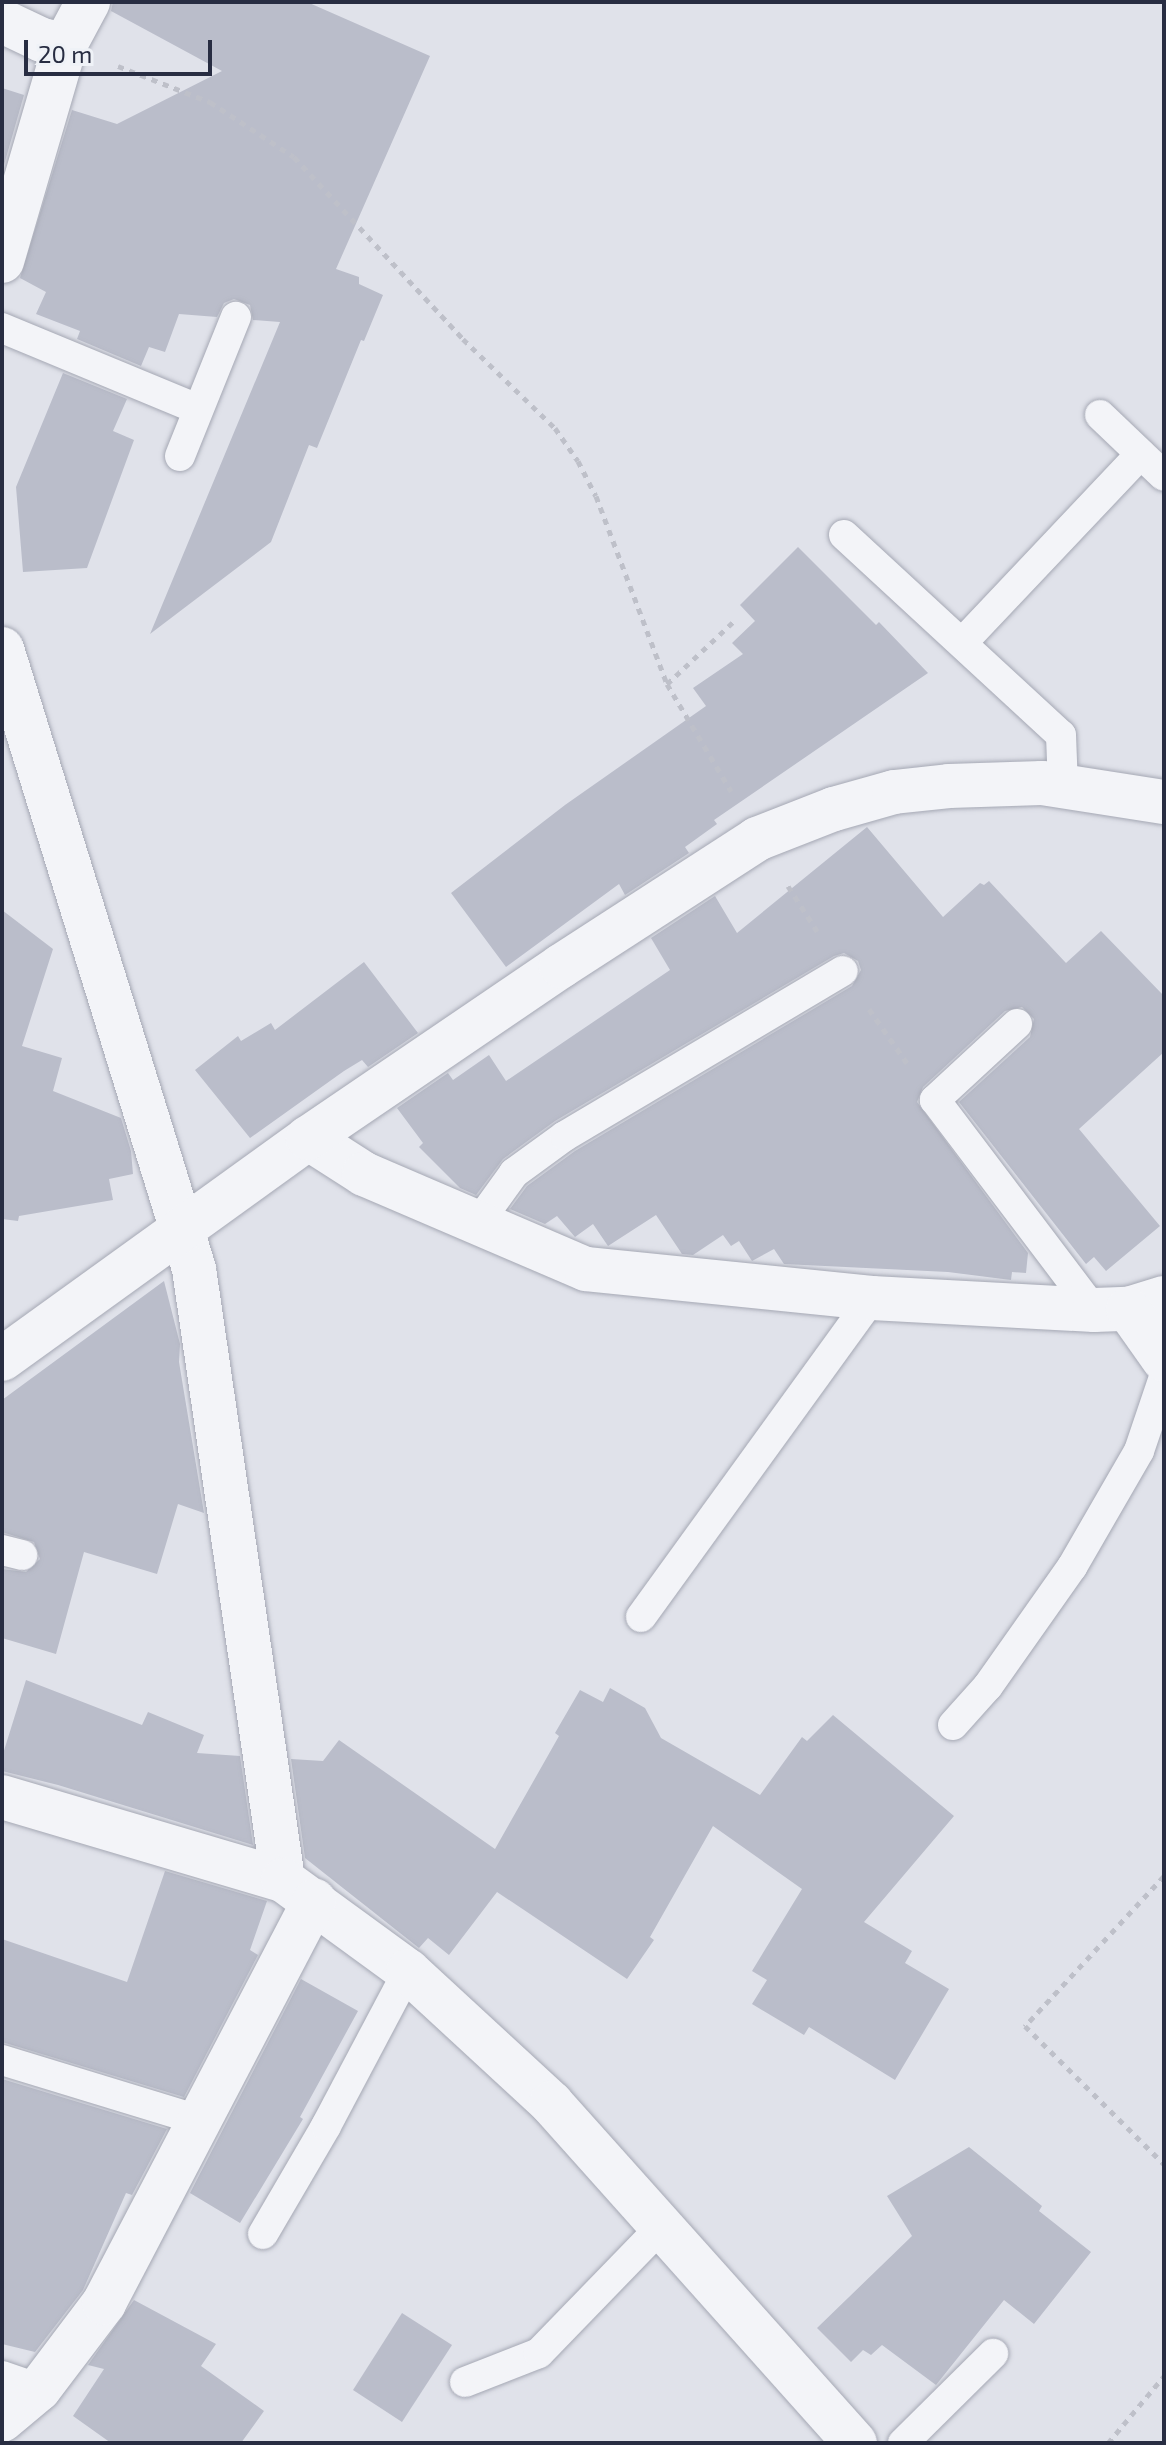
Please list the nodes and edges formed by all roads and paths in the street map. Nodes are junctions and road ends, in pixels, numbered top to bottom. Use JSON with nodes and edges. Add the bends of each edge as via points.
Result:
{"nodes":[{"id":1,"x":88,"y":2,"type":"edge"},
{"id":2,"x":2,"y":21,"type":"edge"},
{"id":3,"x":65,"y":45,"type":"junction"},
{"id":4,"x":2,"y":261,"type":"edge"},
{"id":5,"x":236,"y":317,"type":"dead end"},
{"id":6,"x":2,"y":328,"type":"edge"},
{"id":7,"x":198,"y":409,"type":"junction"},
{"id":8,"x":1100,"y":415,"type":"dead end"},
{"id":9,"x":1141,"y":454,"type":"junction"},
{"id":10,"x":180,"y":456,"type":"dead end"},
{"id":11,"x":1164,"y":476,"type":"edge"},
{"id":12,"x":844,"y":535,"type":"dead end"},
{"id":13,"x":734,"y":621,"type":"dead end"},
{"id":14,"x":962,"y":643,"type":"junction"},
{"id":15,"x":2,"y":649,"type":"edge"},
{"id":16,"x":667,"y":684,"type":"junction"},
{"id":17,"x":1063,"y":787,"type":"junction"},
{"id":18,"x":1164,"y":802,"type":"edge"},
{"id":19,"x":757,"y":839,"type":"junction"},
{"id":20,"x":843,"y":971,"type":"dead end"},
{"id":21,"x":1017,"y":1024,"type":"dead end"},
{"id":22,"x":308,"y":1138,"type":"junction"},
{"id":23,"x":478,"y":1223,"type":"junction"},
{"id":24,"x":182,"y":1226,"type":"junction"},
{"id":25,"x":872,"y":1298,"type":"junction"},
{"id":26,"x":1129,"y":1305,"type":"edge"},
{"id":27,"x":2,"y":1359,"type":"edge"},
{"id":28,"x":1164,"y":1360,"type":"edge"},
{"id":29,"x":1164,"y":1377,"type":"edge"},
{"id":30,"x":641,"y":1617,"type":"dead end"},
{"id":31,"x":953,"y":1725,"type":"dead end"},
{"id":32,"x":2,"y":1797,"type":"edge"},
{"id":33,"x":1164,"y":1876,"type":"edge"},
{"id":34,"x":299,"y":1890,"type":"junction"},
{"id":35,"x":408,"y":1971,"type":"junction"},
{"id":36,"x":2,"y":2060,"type":"edge"},
{"id":37,"x":201,"y":2121,"type":"junction"},
{"id":38,"x":1164,"y":2164,"type":"edge"},
{"id":39,"x":662,"y":2226,"type":"junction"},
{"id":40,"x":263,"y":2234,"type":"dead end"},
{"id":41,"x":993,"y":2354,"type":"dead end"},
{"id":42,"x":1164,"y":2376,"type":"edge"},
{"id":43,"x":21,"y":2382,"type":"edge"},
{"id":44,"x":465,"y":2382,"type":"dead end"},
{"id":45,"x":2,"y":2420,"type":"edge"},
{"id":46,"x":855,"y":2443,"type":"edge"},
{"id":47,"x":903,"y":2443,"type":"edge"},
{"id":48,"x":1108,"y":2443,"type":"edge"}],
"edges":[{"from":1,"to":3,"type":"street"},
{"from":2,"to":3,"type":"street"},
{"from":3,"to":4,"type":"street"},
{"from":3,"to":16,"type":"path","via":[[210,102],[294,157],[463,339],[555,428],[596,496]]},
{"from":5,"to":7,"type":"lane"},
{"from":6,"to":7,"type":"lane"},
{"from":7,"to":10,"type":"lane"},
{"from":8,"to":9,"type":"lane"},
{"from":9,"to":11,"type":"lane"},
{"from":9,"to":14,"type":"lane"},
{"from":12,"to":14,"type":"lane"},
{"from":13,"to":16,"type":"path"},
{"from":14,"to":17,"type":"lane","via":[[1061,735]]},
{"from":15,"to":24,"type":"street"},
{"from":16,"to":19,"type":"path"},
{"from":17,"to":18,"type":"street"},
{"from":17,"to":19,"type":"street","via":[[1042,783],[894,792]]},
{"from":19,"to":22,"type":"street"},
{"from":20,"to":23,"type":"lane","via":[[565,1136],[514,1173]]},
{"from":21,"to":26,"type":"lane","via":[[935,1100]]},
{"from":22,"to":23,"type":"street","via":[[364,1174]]},
{"from":22,"to":24,"type":"street"},
{"from":23,"to":25,"type":"street","via":[[586,1269]]},
{"from":24,"to":27,"type":"street","via":[[147,1257]]},
{"from":24,"to":34,"type":"street"},
{"from":25,"to":26,"type":"street"},
{"from":25,"to":30,"type":"lane"},
{"from":26,"to":28,"type":"street"},
{"from":29,"to":31,"type":"lane","via":[[1139,1451],[1072,1567],[988,1686]]},
{"from":32,"to":34,"type":"street"},
{"from":33,"to":38,"type":"path","via":[[1025,2026]]},
{"from":34,"to":35,"type":"street"},
{"from":34,"to":37,"type":"street"},
{"from":35,"to":39,"type":"street","via":[[551,2103]]},
{"from":35,"to":40,"type":"lane"},
{"from":36,"to":37,"type":"lane"},
{"from":37,"to":43,"type":"street","via":[[104,2303]]},
{"from":39,"to":44,"type":"lane","via":[[539,2353]]},
{"from":39,"to":46,"type":"street"},
{"from":41,"to":47,"type":"lane"},
{"from":42,"to":48,"type":"path"},
{"from":43,"to":45,"type":"street"}]}
